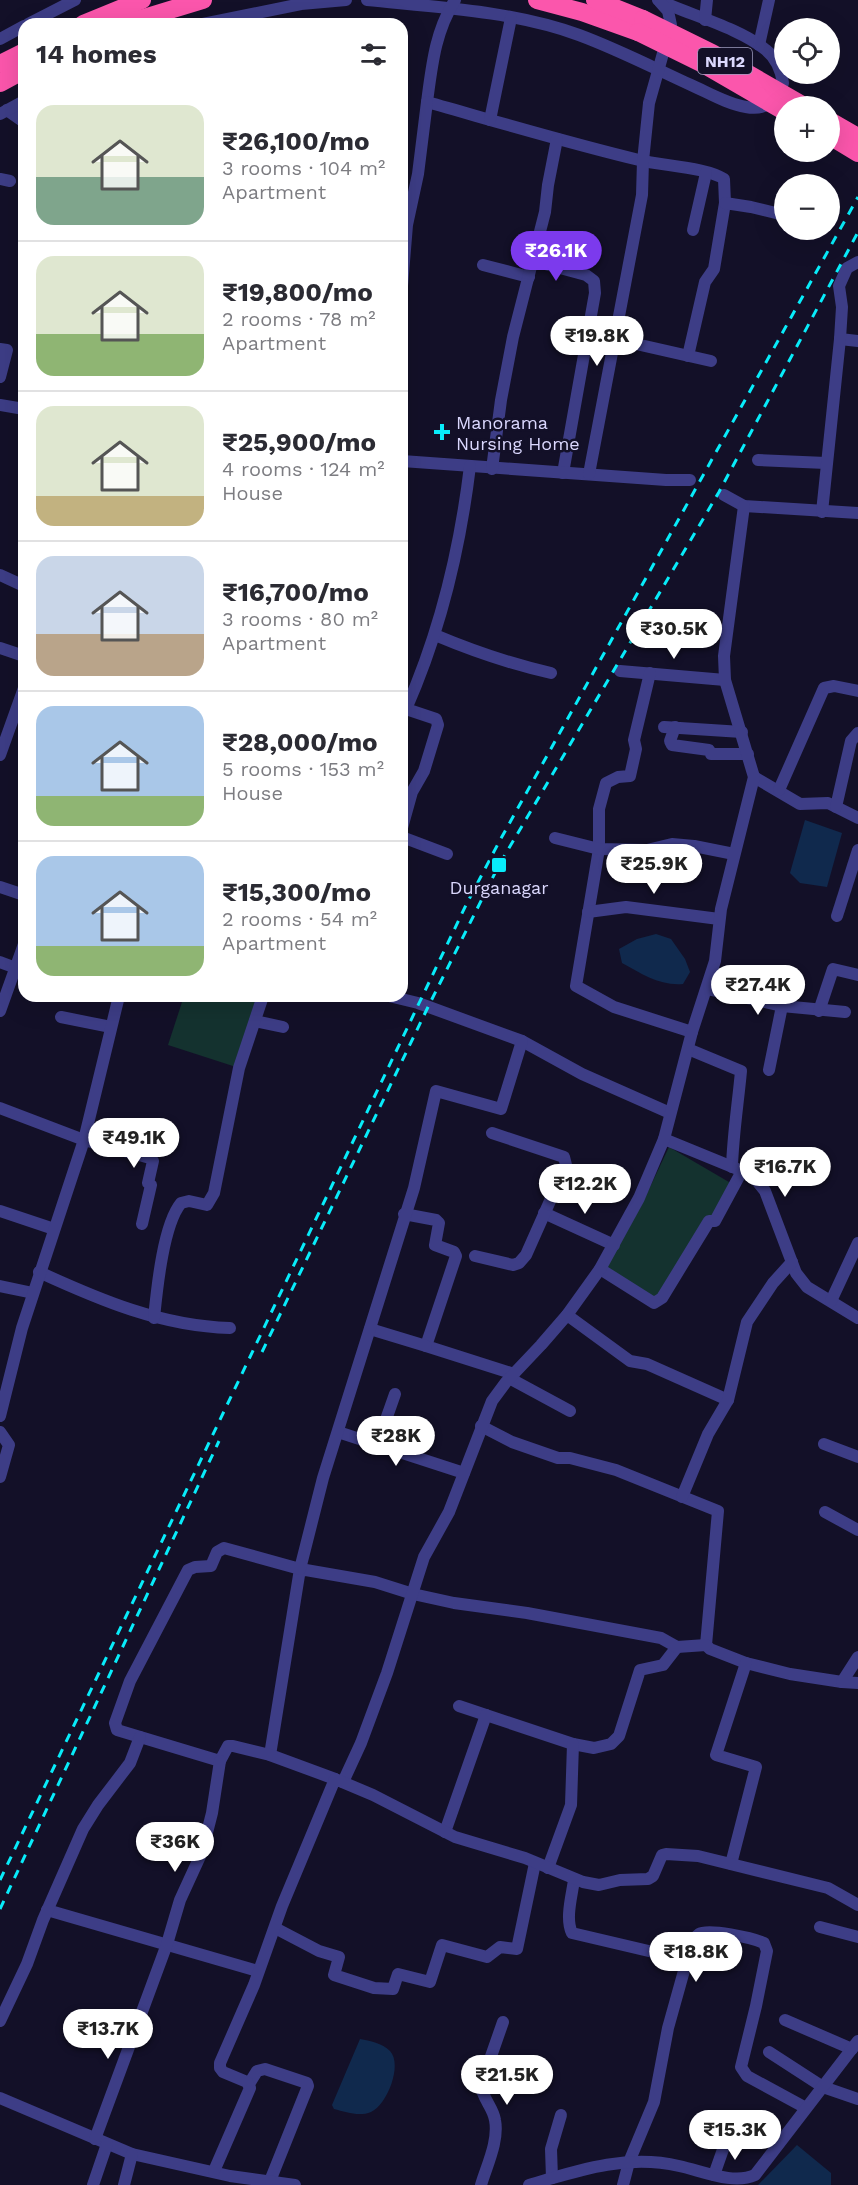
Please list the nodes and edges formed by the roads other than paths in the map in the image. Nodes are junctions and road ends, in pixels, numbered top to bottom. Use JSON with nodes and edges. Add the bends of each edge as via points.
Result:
{"nodes":[{"id":1,"x":75,"y":0,"type":"edge"},
{"id":2,"x":141,"y":0,"type":"edge"},
{"id":3,"x":203,"y":0,"type":"edge"},
{"id":4,"x":346,"y":0,"type":"edge"},
{"id":5,"x":367,"y":0,"type":"edge"},
{"id":6,"x":537,"y":0,"type":"edge"},
{"id":7,"x":595,"y":0,"type":"edge"},
{"id":8,"x":659,"y":0,"type":"edge"},
{"id":9,"x":707,"y":0,"type":"edge"},
{"id":10,"x":769,"y":0,"type":"edge"},
{"id":11,"x":453,"y":4,"type":"edge"},
{"id":12,"x":40,"y":18,"type":"edge"},
{"id":13,"x":98,"y":18,"type":"edge"},
{"id":14,"x":144,"y":18,"type":"edge"},
{"id":15,"x":232,"y":18,"type":"edge"},
{"id":16,"x":512,"y":18,"type":"junction"},
{"id":17,"x":705,"y":20,"type":"junction"},
{"id":18,"x":641,"y":25,"type":"junction"},
{"id":19,"x":18,"y":29,"type":"edge"},
{"id":20,"x":0,"y":39,"type":"edge"},
{"id":21,"x":759,"y":45,"type":"junction"},
{"id":22,"x":18,"y":55,"type":"edge"},
{"id":23,"x":0,"y":64,"type":"edge"},
{"id":24,"x":659,"y":71,"type":"junction"},
{"id":25,"x":18,"y":73,"type":"edge"},
{"id":26,"x":0,"y":83,"type":"edge"},
{"id":27,"x":787,"y":96,"type":"edge"},
{"id":28,"x":427,"y":102,"type":"junction"},
{"id":29,"x":18,"y":104,"type":"edge"},
{"id":30,"x":774,"y":105,"type":"edge"},
{"id":31,"x":4,"y":112,"type":"edge"},
{"id":32,"x":18,"y":119,"type":"edge"},
{"id":33,"x":490,"y":120,"type":"junction"},
{"id":34,"x":840,"y":127,"type":"edge"},
{"id":35,"x":858,"y":137,"type":"edge"},
{"id":36,"x":557,"y":139,"type":"junction"},
{"id":37,"x":840,"y":142,"type":"edge"},
{"id":38,"x":858,"y":153,"type":"edge"},
{"id":39,"x":643,"y":161,"type":"junction"},
{"id":40,"x":706,"y":173,"type":"junction"},
{"id":41,"x":725,"y":203,"type":"junction"},
{"id":42,"x":774,"y":213,"type":"edge"},
{"id":43,"x":408,"y":220,"type":"edge"},
{"id":44,"x":693,"y":230,"type":"dead end"},
{"id":45,"x":534,"y":261,"type":"junction"},
{"id":46,"x":858,"y":262,"type":"edge"},
{"id":47,"x":483,"y":265,"type":"dead end"},
{"id":48,"x":529,"y":278,"type":"junction"},
{"id":49,"x":614,"y":339,"type":"junction"},
{"id":50,"x":840,"y":339,"type":"junction"},
{"id":51,"x":858,"y":341,"type":"edge"},
{"id":52,"x":0,"y":349,"type":"edge"},
{"id":53,"x":688,"y":356,"type":"junction"},
{"id":54,"x":711,"y":361,"type":"dead end"},
{"id":55,"x":0,"y":377,"type":"edge"},
{"id":56,"x":0,"y":405,"type":"edge"},
{"id":57,"x":18,"y":408,"type":"edge"},
{"id":58,"x":758,"y":460,"type":"dead end"},
{"id":59,"x":408,"y":461,"type":"edge"},
{"id":60,"x":826,"y":463,"type":"junction"},
{"id":61,"x":470,"y":466,"type":"junction"},
{"id":62,"x":492,"y":469,"type":"junction"},
{"id":63,"x":562,"y":473,"type":"junction"},
{"id":64,"x":589,"y":474,"type":"junction"},
{"id":65,"x":690,"y":480,"type":"dead end"},
{"id":66,"x":724,"y":495,"type":"dead end"},
{"id":67,"x":744,"y":506,"type":"junction"},
{"id":68,"x":822,"y":512,"type":"junction"},
{"id":69,"x":858,"y":513,"type":"edge"},
{"id":70,"x":0,"y":575,"type":"edge"},
{"id":71,"x":18,"y":583,"type":"edge"},
{"id":72,"x":435,"y":635,"type":"junction"},
{"id":73,"x":0,"y":648,"type":"edge"},
{"id":74,"x":18,"y":654,"type":"edge"},
{"id":75,"x":620,"y":671,"type":"dead end"},
{"id":76,"x":551,"y":673,"type":"dead end"},
{"id":77,"x":650,"y":673,"type":"junction"},
{"id":78,"x":725,"y":680,"type":"junction"},
{"id":79,"x":858,"y":691,"type":"edge"},
{"id":80,"x":408,"y":701,"type":"edge"},
{"id":81,"x":18,"y":705,"type":"edge"},
{"id":82,"x":408,"y":710,"type":"edge"},
{"id":83,"x":742,"y":732,"type":"junction"},
{"id":84,"x":858,"y":733,"type":"edge"},
{"id":85,"x":748,"y":754,"type":"junction"},
{"id":86,"x":0,"y":755,"type":"edge"},
{"id":87,"x":754,"y":777,"type":"junction"},
{"id":88,"x":779,"y":790,"type":"junction"},
{"id":89,"x":408,"y":806,"type":"edge"},
{"id":90,"x":836,"y":807,"type":"junction"},
{"id":91,"x":858,"y":818,"type":"edge"},
{"id":92,"x":555,"y":838,"type":"dead end"},
{"id":93,"x":408,"y":839,"type":"edge"},
{"id":94,"x":599,"y":849,"type":"junction"},
{"id":95,"x":858,"y":850,"type":"edge"},
{"id":96,"x":447,"y":854,"type":"dead end"},
{"id":97,"x":734,"y":854,"type":"junction"},
{"id":98,"x":0,"y":887,"type":"edge"},
{"id":99,"x":18,"y":893,"type":"edge"},
{"id":100,"x":588,"y":912,"type":"junction"},
{"id":101,"x":837,"y":916,"type":"dead end"},
{"id":102,"x":719,"y":919,"type":"junction"},
{"id":103,"x":0,"y":962,"type":"edge"},
{"id":104,"x":18,"y":962,"type":"edge"},
{"id":105,"x":16,"y":968,"type":"junction"},
{"id":106,"x":858,"y":975,"type":"edge"},
{"id":107,"x":707,"y":989,"type":"junction"},
{"id":108,"x":408,"y":1001,"type":"edge"},
{"id":109,"x":117,"y":1002,"type":"edge"},
{"id":110,"x":261,"y":1002,"type":"edge"},
{"id":111,"x":782,"y":1006,"type":"junction"},
{"id":112,"x":0,"y":1011,"type":"edge"},
{"id":113,"x":819,"y":1011,"type":"junction"},
{"id":114,"x":845,"y":1012,"type":"dead end"},
{"id":115,"x":61,"y":1017,"type":"dead end"},
{"id":116,"x":255,"y":1020,"type":"junction"},
{"id":117,"x":111,"y":1027,"type":"junction"},
{"id":118,"x":283,"y":1028,"type":"dead end"},
{"id":119,"x":692,"y":1032,"type":"junction"},
{"id":120,"x":522,"y":1041,"type":"junction"},
{"id":121,"x":688,"y":1049,"type":"junction"},
{"id":122,"x":769,"y":1070,"type":"dead end"},
{"id":123,"x":0,"y":1108,"type":"edge"},
{"id":124,"x":670,"y":1113,"type":"junction"},
{"id":125,"x":492,"y":1133,"type":"dead end"},
{"id":126,"x":664,"y":1139,"type":"junction"},
{"id":127,"x":84,"y":1140,"type":"junction"},
{"id":128,"x":737,"y":1169,"type":"junction"},
{"id":129,"x":0,"y":1211,"type":"edge"},
{"id":130,"x":544,"y":1213,"type":"junction"},
{"id":131,"x":404,"y":1214,"type":"junction"},
{"id":132,"x":141,"y":1224,"type":"dead end"},
{"id":133,"x":54,"y":1229,"type":"junction"},
{"id":134,"x":858,"y":1243,"type":"edge"},
{"id":135,"x":614,"y":1245,"type":"junction"},
{"id":136,"x":474,"y":1256,"type":"dead end"},
{"id":137,"x":792,"y":1262,"type":"junction"},
{"id":138,"x":600,"y":1269,"type":"junction"},
{"id":139,"x":39,"y":1272,"type":"junction"},
{"id":140,"x":0,"y":1286,"type":"edge"},
{"id":141,"x":33,"y":1293,"type":"junction"},
{"id":142,"x":831,"y":1301,"type":"junction"},
{"id":143,"x":567,"y":1315,"type":"junction"},
{"id":144,"x":154,"y":1318,"type":"junction"},
{"id":145,"x":858,"y":1318,"type":"edge"},
{"id":146,"x":230,"y":1328,"type":"dead end"},
{"id":147,"x":370,"y":1329,"type":"junction"},
{"id":148,"x":426,"y":1346,"type":"junction"},
{"id":149,"x":512,"y":1376,"type":"junction"},
{"id":150,"x":395,"y":1394,"type":"dead end"},
{"id":151,"x":728,"y":1400,"type":"junction"},
{"id":152,"x":570,"y":1411,"type":"dead end"},
{"id":153,"x":0,"y":1416,"type":"edge"},
{"id":154,"x":481,"y":1426,"type":"junction"},
{"id":155,"x":0,"y":1432,"type":"edge"},
{"id":156,"x":338,"y":1432,"type":"junction"},
{"id":157,"x":824,"y":1443,"type":"dead end"},
{"id":158,"x":377,"y":1445,"type":"junction"},
{"id":159,"x":858,"y":1457,"type":"edge"},
{"id":160,"x":464,"y":1473,"type":"junction"},
{"id":161,"x":0,"y":1477,"type":"edge"},
{"id":162,"x":682,"y":1497,"type":"junction"},
{"id":163,"x":825,"y":1512,"type":"dead end"},
{"id":164,"x":858,"y":1530,"type":"edge"},
{"id":165,"x":300,"y":1569,"type":"junction"},
{"id":166,"x":413,"y":1594,"type":"junction"},
{"id":167,"x":706,"y":1645,"type":"junction"},
{"id":168,"x":677,"y":1647,"type":"junction"},
{"id":169,"x":858,"y":1657,"type":"edge"},
{"id":170,"x":746,"y":1663,"type":"junction"},
{"id":171,"x":842,"y":1682,"type":"junction"},
{"id":172,"x":858,"y":1683,"type":"edge"},
{"id":173,"x":459,"y":1706,"type":"dead end"},
{"id":174,"x":486,"y":1715,"type":"junction"},
{"id":175,"x":140,"y":1737,"type":"junction"},
{"id":176,"x":573,"y":1744,"type":"junction"},
{"id":177,"x":270,"y":1755,"type":"junction"},
{"id":178,"x":220,"y":1761,"type":"junction"},
{"id":179,"x":339,"y":1781,"type":"junction"},
{"id":180,"x":445,"y":1832,"type":"junction"},
{"id":181,"x":535,"y":1863,"type":"junction"},
{"id":182,"x":731,"y":1864,"type":"junction"},
{"id":183,"x":548,"y":1868,"type":"junction"},
{"id":184,"x":574,"y":1880,"type":"junction"},
{"id":185,"x":858,"y":1905,"type":"edge"},
{"id":186,"x":47,"y":1910,"type":"junction"},
{"id":187,"x":820,"y":1927,"type":"dead end"},
{"id":188,"x":275,"y":1928,"type":"junction"},
{"id":189,"x":858,"y":1937,"type":"edge"},
{"id":190,"x":167,"y":1944,"type":"junction"},
{"id":191,"x":687,"y":1960,"type":"junction"},
{"id":192,"x":258,"y":1971,"type":"junction"},
{"id":193,"x":0,"y":2020,"type":"edge"},
{"id":194,"x":785,"y":2020,"type":"dead end"},
{"id":195,"x":503,"y":2022,"type":"dead end"},
{"id":196,"x":855,"y":2045,"type":"edge"},
{"id":197,"x":769,"y":2052,"type":"dead end"},
{"id":198,"x":249,"y":2084,"type":"junction"},
{"id":199,"x":823,"y":2087,"type":"junction"},
{"id":200,"x":0,"y":2098,"type":"edge"},
{"id":201,"x":858,"y":2099,"type":"edge"},
{"id":202,"x":806,"y":2108,"type":"junction"},
{"id":203,"x":561,"y":2115,"type":"dead end"},
{"id":204,"x":727,"y":2138,"type":"dead end"},
{"id":205,"x":101,"y":2142,"type":"junction"},
{"id":206,"x":132,"y":2154,"type":"junction"},
{"id":207,"x":629,"y":2162,"type":"junction"},
{"id":208,"x":214,"y":2172,"type":"junction"},
{"id":209,"x":552,"y":2178,"type":"junction"},
{"id":210,"x":712,"y":2178,"type":"edge"},
{"id":211,"x":270,"y":2181,"type":"junction"},
{"id":212,"x":747,"y":2182,"type":"edge"},
{"id":213,"x":93,"y":2185,"type":"edge"},
{"id":214,"x":124,"y":2185,"type":"edge"},
{"id":215,"x":295,"y":2185,"type":"edge"},
{"id":216,"x":481,"y":2185,"type":"edge"},
{"id":217,"x":529,"y":2185,"type":"edge"},
{"id":218,"x":623,"y":2185,"type":"edge"}],
"edges":[{"from":1,"to":12,"type":"street"},
{"from":2,"to":13,"type":"highway"},
{"from":3,"to":14,"type":"highway"},
{"from":4,"to":15,"type":"street","via":[[301,4]]},
{"from":5,"to":11,"type":"street"},
{"from":6,"to":18,"type":"highway","number":"NH12"},
{"from":7,"to":18,"type":"highway","number":"NH12"},
{"from":8,"to":17,"type":"street"},
{"from":8,"to":24,"type":"street","via":[[668,11],[671,25]]},
{"from":9,"to":17,"type":"street"},
{"from":10,"to":21,"type":"street"},
{"from":11,"to":16,"type":"street"},
{"from":11,"to":28,"type":"street","via":[[438,33]]},
{"from":16,"to":24,"type":"street","via":[[577,34]]},
{"from":16,"to":33,"type":"street"},
{"from":17,"to":21,"type":"street"},
{"from":18,"to":27,"type":"highway","number":"NH12","bridge":true,"via":[[712,53]]},
{"from":18,"to":30,"type":"highway","number":"NH12","bridge":true},
{"from":19,"to":20,"type":"street"},
{"from":21,"to":24,"type":"street","via":[[782,73],[783,82],[774,101],[766,106],[747,107],[727,101]]},
{"from":22,"to":23,"type":"highway"},
{"from":24,"to":39,"type":"street","via":[[649,104]]},
{"from":25,"to":26,"type":"highway"},
{"from":28,"to":33,"type":"street"},
{"from":28,"to":43,"type":"street"},
{"from":29,"to":31,"type":"street"},
{"from":31,"to":32,"type":"street"},
{"from":33,"to":36,"type":"street"},
{"from":34,"to":35,"type":"highway"},
{"from":36,"to":39,"type":"street"},
{"from":36,"to":45,"type":"street"},
{"from":37,"to":38,"type":"highway"},
{"from":39,"to":40,"type":"street"},
{"from":39,"to":49,"type":"street","via":[[642,195]]},
{"from":40,"to":41,"type":"street","via":[[724,179]]},
{"from":40,"to":44,"type":"street"},
{"from":41,"to":42,"type":"street"},
{"from":41,"to":53,"type":"street","via":[[714,269],[705,282]]},
{"from":45,"to":48,"type":"street"},
{"from":45,"to":63,"type":"street","via":[[586,275],[594,281]]},
{"from":46,"to":50,"type":"street","via":[[847,268],[838,286],[842,308]]},
{"from":47,"to":48,"type":"street"},
{"from":48,"to":62,"type":"street","via":[[513,337]]},
{"from":49,"to":53,"type":"street"},
{"from":49,"to":64,"type":"street"},
{"from":50,"to":51,"type":"street"},
{"from":50,"to":60,"type":"street"},
{"from":52,"to":55,"type":"street","via":[[7,350]]},
{"from":53,"to":54,"type":"street"},
{"from":56,"to":57,"type":"street"},
{"from":58,"to":60,"type":"street"},
{"from":59,"to":61,"type":"street"},
{"from":60,"to":68,"type":"street"},
{"from":61,"to":62,"type":"street"},
{"from":61,"to":72,"type":"street","via":[[459,540]]},
{"from":62,"to":63,"type":"street"},
{"from":63,"to":64,"type":"street"},
{"from":64,"to":65,"type":"street"},
{"from":66,"to":67,"type":"street"},
{"from":67,"to":68,"type":"street"},
{"from":67,"to":78,"type":"street","via":[[724,656]]},
{"from":68,"to":69,"type":"street"},
{"from":70,"to":71,"type":"street"},
{"from":72,"to":76,"type":"street"},
{"from":72,"to":80,"type":"street"},
{"from":73,"to":74,"type":"street"},
{"from":75,"to":77,"type":"street"},
{"from":77,"to":78,"type":"street"},
{"from":77,"to":94,"type":"street","via":[[630,776],[606,783],[600,809]]},
{"from":78,"to":83,"type":"street"},
{"from":79,"to":88,"type":"street","via":[[824,688]]},
{"from":81,"to":86,"type":"street"},
{"from":82,"to":89,"type":"street","via":[[436,719],[438,724]]},
{"from":83,"to":85,"type":"street"},
{"from":83,"to":85,"type":"street","via":[[669,727],[672,745],[709,750],[711,754]]},
{"from":84,"to":90,"type":"street","via":[[851,741]]},
{"from":85,"to":87,"type":"street"},
{"from":87,"to":88,"type":"street"},
{"from":87,"to":97,"type":"street"},
{"from":88,"to":90,"type":"street","via":[[800,804],[828,803]]},
{"from":90,"to":91,"type":"street"},
{"from":92,"to":94,"type":"street"},
{"from":93,"to":96,"type":"street"},
{"from":94,"to":97,"type":"street","via":[[647,850],[672,844]]},
{"from":94,"to":100,"type":"street"},
{"from":95,"to":101,"type":"street"},
{"from":97,"to":102,"type":"street"},
{"from":98,"to":99,"type":"street"},
{"from":100,"to":102,"type":"street","via":[[626,907]]},
{"from":100,"to":119,"type":"street","via":[[576,986],[614,1007]]},
{"from":102,"to":107,"type":"street","via":[[715,961]]},
{"from":103,"to":105,"type":"street"},
{"from":104,"to":105,"type":"street"},
{"from":105,"to":112,"type":"street"},
{"from":106,"to":113,"type":"street","via":[[833,969]]},
{"from":107,"to":111,"type":"street"},
{"from":107,"to":119,"type":"street"},
{"from":108,"to":120,"type":"street"},
{"from":109,"to":117,"type":"street"},
{"from":110,"to":116,"type":"street"},
{"from":111,"to":113,"type":"street"},
{"from":111,"to":122,"type":"street"},
{"from":113,"to":114,"type":"street"},
{"from":115,"to":117,"type":"street"},
{"from":116,"to":118,"type":"street"},
{"from":116,"to":144,"type":"street","via":[[239,1068],[214,1193],[207,1205],[189,1202],[177,1208],[170,1226]]},
{"from":117,"to":127,"type":"street"},
{"from":119,"to":121,"type":"street"},
{"from":120,"to":124,"type":"street","via":[[582,1074]]},
{"from":120,"to":131,"type":"street","via":[[501,1110],[436,1091],[414,1188]]},
{"from":121,"to":124,"type":"street"},
{"from":121,"to":128,"type":"street","via":[[741,1071],[733,1133]]},
{"from":123,"to":127,"type":"street"},
{"from":124,"to":126,"type":"street"},
{"from":125,"to":130,"type":"street","via":[[564,1157],[566,1165]]},
{"from":126,"to":128,"type":"street"},
{"from":126,"to":135,"type":"street"},
{"from":127,"to":132,"type":"street","via":[[153,1161]]},
{"from":127,"to":133,"type":"street"},
{"from":128,"to":137,"type":"street","via":[[752,1175],[765,1191]]},
{"from":128,"to":138,"type":"street","via":[[716,1221],[709,1221],[662,1298],[654,1303]]},
{"from":129,"to":133,"type":"street"},
{"from":130,"to":135,"type":"street"},
{"from":130,"to":136,"type":"street","via":[[519,1263]]},
{"from":131,"to":147,"type":"street"},
{"from":131,"to":148,"type":"street","via":[[436,1220],[439,1223],[435,1245],[456,1256]]},
{"from":133,"to":139,"type":"street"},
{"from":134,"to":142,"type":"street"},
{"from":135,"to":138,"type":"street"},
{"from":137,"to":142,"type":"street","via":[[807,1287]]},
{"from":137,"to":151,"type":"street","via":[[747,1322]]},
{"from":138,"to":143,"type":"street"},
{"from":139,"to":141,"type":"street"},
{"from":139,"to":144,"type":"street"},
{"from":140,"to":141,"type":"street"},
{"from":141,"to":153,"type":"street"},
{"from":142,"to":145,"type":"street"},
{"from":143,"to":149,"type":"street"},
{"from":143,"to":151,"type":"street","via":[[630,1361],[647,1364]]},
{"from":144,"to":146,"type":"street"},
{"from":147,"to":148,"type":"street"},
{"from":147,"to":156,"type":"street"},
{"from":148,"to":149,"type":"street"},
{"from":149,"to":152,"type":"street"},
{"from":149,"to":154,"type":"street","via":[[492,1401]]},
{"from":150,"to":158,"type":"street"},
{"from":151,"to":162,"type":"street","via":[[708,1434]]},
{"from":154,"to":160,"type":"street"},
{"from":154,"to":162,"type":"street","via":[[558,1458],[616,1470]]},
{"from":155,"to":161,"type":"street","via":[[9,1445]]},
{"from":156,"to":158,"type":"street"},
{"from":156,"to":165,"type":"street"},
{"from":157,"to":159,"type":"street"},
{"from":158,"to":160,"type":"street"},
{"from":160,"to":166,"type":"street","via":[[449,1512],[424,1557]]},
{"from":162,"to":167,"type":"street","via":[[718,1511]]},
{"from":163,"to":164,"type":"street"},
{"from":165,"to":166,"type":"street","via":[[375,1582]]},
{"from":165,"to":175,"type":"street","via":[[224,1548],[217,1552],[211,1566],[188,1570],[130,1681],[115,1723],[117,1730]]},
{"from":165,"to":177,"type":"street"},
{"from":166,"to":168,"type":"street","via":[[603,1626],[661,1638]]},
{"from":166,"to":179,"type":"street","via":[[361,1743]]},
{"from":167,"to":168,"type":"street"},
{"from":167,"to":170,"type":"street"},
{"from":168,"to":176,"type":"street","via":[[663,1665],[641,1668],[619,1736],[611,1744],[594,1748]]},
{"from":169,"to":171,"type":"street"},
{"from":170,"to":171,"type":"street"},
{"from":170,"to":182,"type":"street","via":[[716,1755],[756,1767]]},
{"from":171,"to":172,"type":"street"},
{"from":173,"to":174,"type":"street"},
{"from":174,"to":176,"type":"street"},
{"from":174,"to":180,"type":"street"},
{"from":175,"to":178,"type":"street"},
{"from":175,"to":186,"type":"street","via":[[130,1763],[83,1829]]},
{"from":176,"to":183,"type":"street","via":[[571,1805]]},
{"from":177,"to":178,"type":"street","via":[[228,1746]]},
{"from":177,"to":179,"type":"street"},
{"from":178,"to":190,"type":"street","via":[[202,1852],[180,1900]]},
{"from":179,"to":180,"type":"street"},
{"from":179,"to":188,"type":"street"},
{"from":180,"to":181,"type":"street"},
{"from":181,"to":183,"type":"street"},
{"from":181,"to":188,"type":"street","via":[[517,1949],[500,1947],[487,1957],[442,1946],[430,1982],[398,1974],[393,1989],[374,1988],[334,1975],[339,1957]]},
{"from":182,"to":184,"type":"street","via":[[666,1854],[659,1858],[653,1876],[648,1879],[600,1885]]},
{"from":182,"to":185,"type":"street","via":[[828,1888]]},
{"from":183,"to":184,"type":"street"},
{"from":184,"to":191,"type":"street","via":[[572,1933]]},
{"from":186,"to":190,"type":"street"},
{"from":186,"to":193,"type":"street"},
{"from":187,"to":189,"type":"street"},
{"from":188,"to":192,"type":"street"},
{"from":190,"to":192,"type":"street"},
{"from":190,"to":205,"type":"street"},
{"from":191,"to":202,"type":"street","via":[[692,1942],[704,1932],[764,1943],[765,1962],[741,2067],[747,2076]]},
{"from":191,"to":207,"type":"street","via":[[668,2028],[654,2102]]},
{"from":192,"to":198,"type":"street","via":[[220,2063],[223,2072]]},
{"from":194,"to":196,"type":"street"},
{"from":195,"to":216,"type":"street","via":[[481,2085],[496,2128]]},
{"from":196,"to":199,"type":"street"},
{"from":197,"to":199,"type":"street"},
{"from":198,"to":208,"type":"street"},
{"from":198,"to":211,"type":"street","via":[[257,2071],[265,2069],[308,2085]]},
{"from":199,"to":201,"type":"street"},
{"from":199,"to":202,"type":"street"},
{"from":200,"to":205,"type":"street"},
{"from":202,"to":212,"type":"street"},
{"from":203,"to":209,"type":"street","via":[[551,2150]]},
{"from":204,"to":210,"type":"street"},
{"from":205,"to":206,"type":"street"},
{"from":205,"to":213,"type":"street"},
{"from":206,"to":208,"type":"street"},
{"from":206,"to":214,"type":"street"},
{"from":207,"to":209,"type":"street","via":[[585,2168]]},
{"from":207,"to":210,"type":"street","via":[[675,2165]]},
{"from":207,"to":218,"type":"street"},
{"from":208,"to":211,"type":"street"},
{"from":209,"to":217,"type":"street"},
{"from":210,"to":212,"type":"street"},
{"from":211,"to":215,"type":"street"}]}
